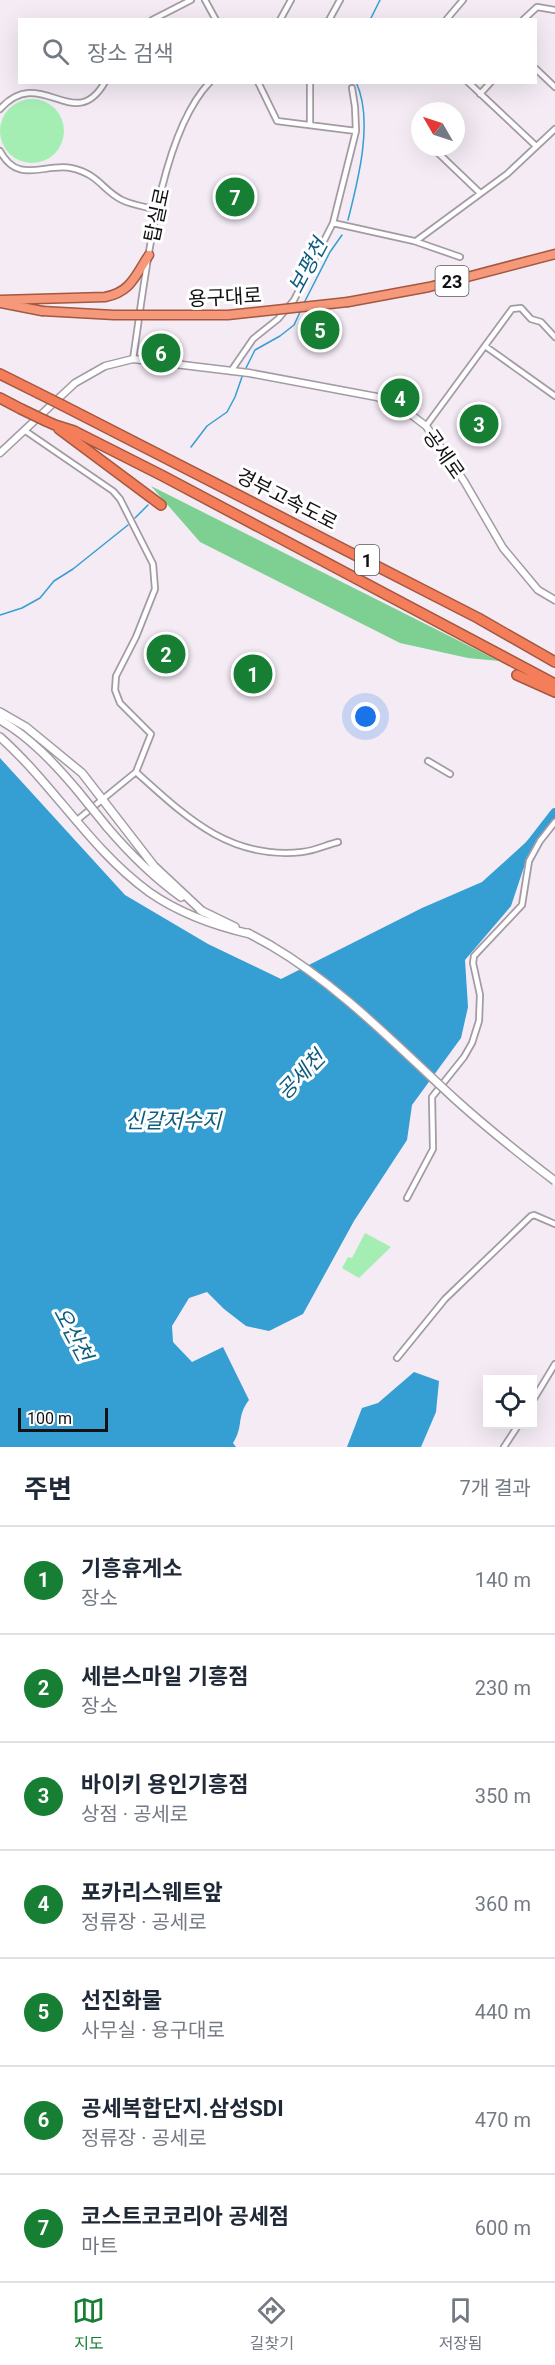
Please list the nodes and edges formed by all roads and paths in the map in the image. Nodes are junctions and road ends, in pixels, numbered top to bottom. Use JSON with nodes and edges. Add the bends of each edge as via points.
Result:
{"nodes":[{"id":1,"x":191,"y":0,"type":"edge"},
{"id":2,"x":205,"y":0,"type":"edge"},
{"id":3,"x":291,"y":0,"type":"edge"},
{"id":4,"x":340,"y":0,"type":"edge"},
{"id":5,"x":463,"y":0,"type":"edge"},
{"id":6,"x":555,"y":10,"type":"edge"},
{"id":7,"x":156,"y":18,"type":"edge"},
{"id":8,"x":215,"y":18,"type":"edge"},
{"id":9,"x":281,"y":18,"type":"edge"},
{"id":10,"x":330,"y":18,"type":"edge"},
{"id":11,"x":448,"y":18,"type":"edge"},
{"id":12,"x":525,"y":18,"type":"edge"},
{"id":13,"x":537,"y":70,"type":"edge"},
{"id":14,"x":104,"y":84,"type":"edge"},
{"id":15,"x":209,"y":84,"type":"edge"},
{"id":16,"x":259,"y":84,"type":"edge"},
{"id":17,"x":310,"y":84,"type":"edge"},
{"id":18,"x":470,"y":84,"type":"edge"},
{"id":19,"x":489,"y":84,"type":"edge"},
{"id":20,"x":555,"y":87,"type":"edge"},
{"id":21,"x":352,"y":88,"type":"dead end"},
{"id":22,"x":480,"y":94,"type":"junction"},
{"id":23,"x":0,"y":109,"type":"edge"},
{"id":24,"x":310,"y":123,"type":"junction"},
{"id":25,"x":555,"y":129,"type":"edge"},
{"id":26,"x":356,"y":131,"type":"junction"},
{"id":27,"x":536,"y":146,"type":"junction"},
{"id":28,"x":0,"y":151,"type":"edge"},
{"id":29,"x":440,"y":156,"type":"edge"},
{"id":30,"x":480,"y":193,"type":"junction"},
{"id":31,"x":158,"y":210,"type":"junction"},
{"id":32,"x":333,"y":223,"type":"junction"},
{"id":33,"x":416,"y":241,"type":"junction"},
{"id":34,"x":555,"y":254,"type":"edge"},
{"id":35,"x":149,"y":255,"type":"junction"},
{"id":36,"x":460,"y":257,"type":"dead end"},
{"id":37,"x":0,"y":302,"type":"edge"},
{"id":38,"x":555,"y":337,"type":"edge"},
{"id":39,"x":485,"y":346,"type":"junction"},
{"id":40,"x":133,"y":359,"type":"junction"},
{"id":41,"x":233,"y":371,"type":"junction"},
{"id":42,"x":0,"y":374,"type":"edge"},
{"id":43,"x":555,"y":396,"type":"edge"},
{"id":44,"x":0,"y":398,"type":"edge"},
{"id":45,"x":50,"y":423,"type":"junction"},
{"id":46,"x":426,"y":426,"type":"junction"},
{"id":47,"x":24,"y":430,"type":"junction"},
{"id":48,"x":0,"y":453,"type":"edge"},
{"id":49,"x":159,"y":506,"type":"dead end"},
{"id":50,"x":553,"y":598,"type":"edge"},
{"id":51,"x":555,"y":662,"type":"edge"},
{"id":52,"x":517,"y":675,"type":"dead end"},
{"id":53,"x":555,"y":684,"type":"edge"},
{"id":54,"x":555,"y":692,"type":"edge"},
{"id":55,"x":0,"y":712,"type":"edge"},
{"id":56,"x":0,"y":720,"type":"edge"},
{"id":57,"x":0,"y":737,"type":"edge"},
{"id":58,"x":428,"y":761,"type":"dead end"},
{"id":59,"x":136,"y":772,"type":"junction"},
{"id":60,"x":450,"y":774,"type":"dead end"},
{"id":61,"x":104,"y":798,"type":"junction"},
{"id":62,"x":76,"y":821,"type":"junction"},
{"id":63,"x":555,"y":822,"type":"edge"},
{"id":64,"x":338,"y":842,"type":"dead end"},
{"id":65,"x":203,"y":912,"type":"junction"},
{"id":66,"x":250,"y":934,"type":"junction"},
{"id":67,"x":555,"y":1181,"type":"edge"},
{"id":68,"x":407,"y":1198,"type":"dead end"},
{"id":69,"x":555,"y":1224,"type":"edge"},
{"id":70,"x":397,"y":1358,"type":"dead end"},
{"id":71,"x":555,"y":1364,"type":"edge"},
{"id":72,"x":537,"y":1394,"type":"edge"},
{"id":73,"x":516,"y":1429,"type":"edge"},
{"id":74,"x":504,"y":1447,"type":"edge"}],
"edges":[{"from":1,"to":7,"type":"street"},
{"from":2,"to":8,"type":"street"},
{"from":3,"to":9,"type":"street"},
{"from":4,"to":10,"type":"street"},
{"from":5,"to":11,"type":"street"},
{"from":6,"to":12,"type":"street","via":[[537,7]]},
{"from":13,"to":20,"type":"street"},
{"from":14,"to":23,"type":"street","via":[[86,103],[74,104],[38,92],[22,93],[10,98]]},
{"from":15,"to":31,"type":"street","name":"탑실로","via":[[185,118],[171,150]]},
{"from":16,"to":24,"type":"street","via":[[277,121]]},
{"from":17,"to":24,"type":"street"},
{"from":18,"to":22,"type":"street"},
{"from":19,"to":22,"type":"street"},
{"from":21,"to":26,"type":"street"},
{"from":22,"to":27,"type":"street"},
{"from":24,"to":26,"type":"street"},
{"from":25,"to":27,"type":"street"},
{"from":26,"to":32,"type":"street"},
{"from":27,"to":30,"type":"street"},
{"from":28,"to":31,"type":"street","via":[[15,167],[28,171],[64,167],[82,171],[121,200]]},
{"from":29,"to":30,"type":"street"},
{"from":30,"to":33,"type":"street"},
{"from":31,"to":35,"type":"street","name":"탑실로"},
{"from":32,"to":33,"type":"street"},
{"from":32,"to":41,"type":"street","via":[[294,300],[253,339]]},
{"from":33,"to":36,"type":"street"},
{"from":34,"to":37,"type":"highway","name":"용구대로","number":"23","bridge":true,"via":[[429,287],[268,312],[114,315],[42,311]]},
{"from":35,"to":37,"type":"highway","via":[[130,285],[118,294]]},
{"from":35,"to":40,"type":"street","name":"탑실로"},
{"from":38,"to":39,"type":"street","via":[[541,322],[515,307]]},
{"from":39,"to":43,"type":"street"},
{"from":39,"to":46,"type":"street"},
{"from":40,"to":41,"type":"street"},
{"from":40,"to":47,"type":"street","via":[[105,366],[75,382]]},
{"from":41,"to":46,"type":"street","name":"공세로","via":[[377,397],[405,410]]},
{"from":42,"to":51,"type":"highway","name":"경부고속도로","number":"1","bridge":true,"via":[[478,618]]},
{"from":44,"to":45,"type":"highway","name":"경부고속도로","number":"1","bridge":true},
{"from":45,"to":49,"type":"highway"},
{"from":45,"to":53,"type":"highway","name":"경부고속도로","number":"1","via":[[163,476]]},
{"from":46,"to":50,"type":"street","name":"공세로","via":[[503,548],[538,590]]},
{"from":47,"to":48,"type":"street"},
{"from":47,"to":59,"type":"street","via":[[113,490],[153,564],[155,589],[116,676],[115,690],[120,703],[151,734]]},
{"from":52,"to":54,"type":"highway"},
{"from":55,"to":61,"type":"main road","via":[[52,747]]},
{"from":56,"to":65,"type":"main road","bridge":true,"via":[[38,750],[154,877]]},
{"from":57,"to":62,"type":"main road"},
{"from":58,"to":60,"type":"street"},
{"from":59,"to":61,"type":"street"},
{"from":59,"to":64,"type":"street","via":[[206,831],[242,847],[302,852]]},
{"from":61,"to":62,"type":"street"},
{"from":61,"to":65,"type":"main road","via":[[154,866]]},
{"from":62,"to":66,"type":"main road","via":[[107,855],[151,893],[183,912]]},
{"from":63,"to":68,"type":"street","via":[[529,861],[522,905],[474,956],[479,1021],[464,1057],[432,1097],[433,1149]]},
{"from":65,"to":66,"type":"main road"},
{"from":66,"to":67,"type":"main road","bridge":true,"via":[[304,966],[346,998],[477,1119]]},
{"from":69,"to":70,"type":"street","via":[[531,1216],[445,1299]]},
{"from":71,"to":72,"type":"street"},
{"from":73,"to":74,"type":"street"}]}
